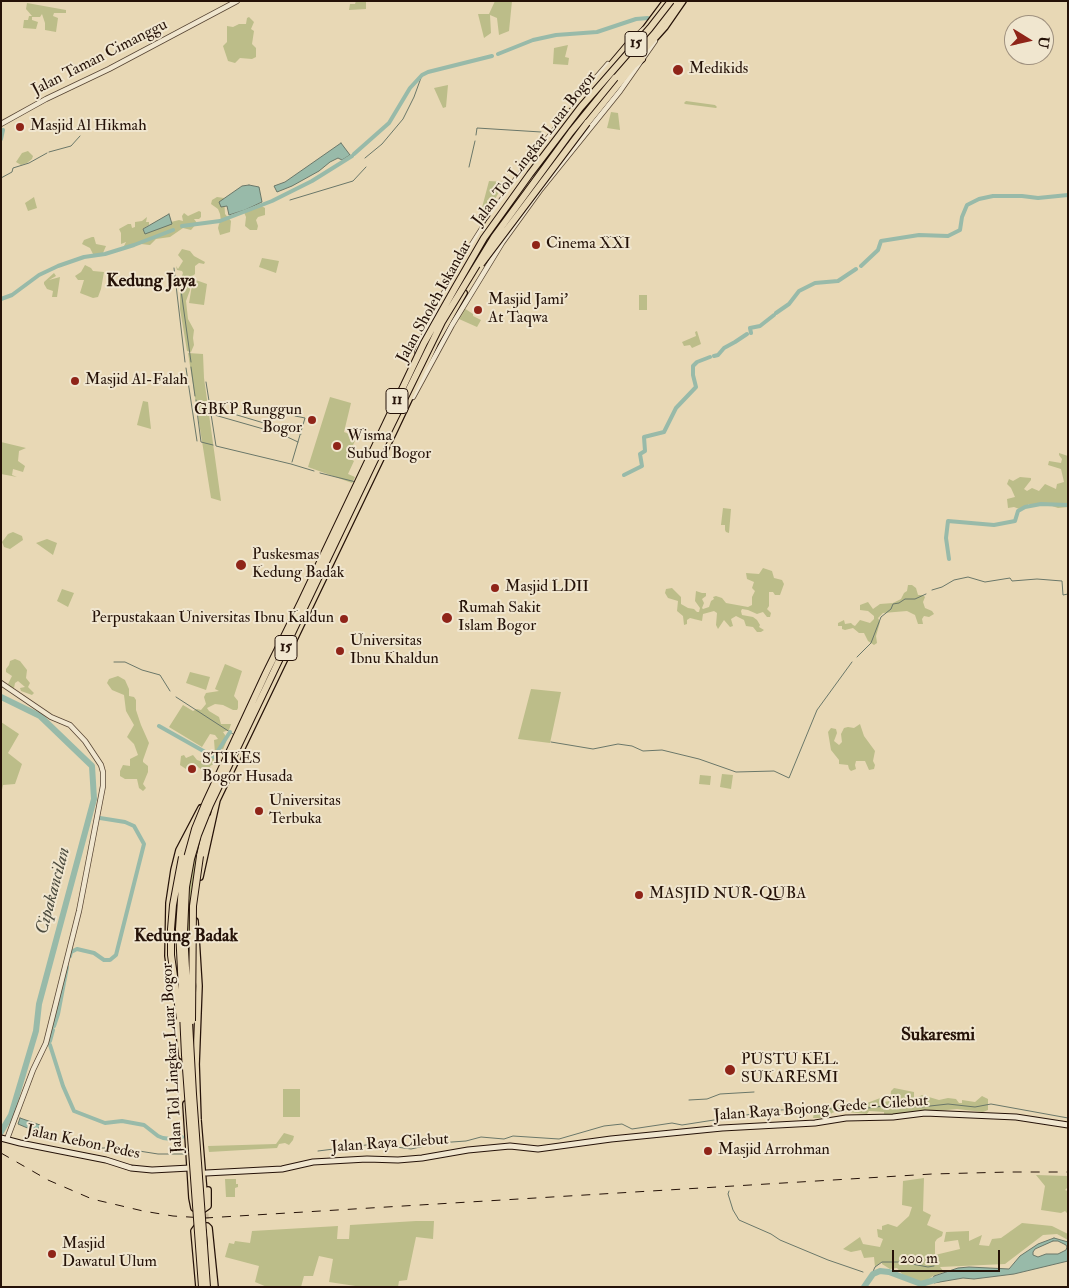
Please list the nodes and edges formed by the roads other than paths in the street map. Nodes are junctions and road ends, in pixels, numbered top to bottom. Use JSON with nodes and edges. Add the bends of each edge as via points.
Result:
{"nodes":[{"id":1,"x":237,"y":1,"type":"edge"},
{"id":2,"x":666,"y":1,"type":"edge"},
{"id":3,"x":671,"y":1,"type":"edge"},
{"id":4,"x":677,"y":1,"type":"edge"},
{"id":5,"x":683,"y":1,"type":"edge"},
{"id":6,"x":648,"y":26,"type":"junction"},
{"id":7,"x":632,"y":40,"type":"junction"},
{"id":8,"x":642,"y":57,"type":"junction"},
{"id":9,"x":588,"y":103,"type":"junction"},
{"id":10,"x":594,"y":108,"type":"junction"},
{"id":11,"x":1,"y":124,"type":"edge"},
{"id":12,"x":440,"y":321,"type":"junction"},
{"id":13,"x":409,"y":377,"type":"junction"},
{"id":14,"x":396,"y":429,"type":"junction"},
{"id":15,"x":284,"y":643,"type":"junction"},
{"id":16,"x":290,"y":647,"type":"junction"},
{"id":17,"x":1,"y":683,"type":"edge"},
{"id":18,"x":217,"y":800,"type":"junction"},
{"id":19,"x":201,"y":809,"type":"junction"},
{"id":20,"x":196,"y":823,"type":"junction"},
{"id":21,"x":205,"y":833,"type":"junction"},
{"id":22,"x":182,"y":1021,"type":"junction"},
{"id":23,"x":194,"y":1021,"type":"junction"},
{"id":24,"x":180,"y":1040,"type":"junction"},
{"id":25,"x":185,"y":1055,"type":"junction"},
{"id":26,"x":194,"y":1065,"type":"junction"},
{"id":27,"x":1068,"y":1125,"type":"edge"},
{"id":28,"x":4,"y":1139,"type":"edge"},
{"id":29,"x":576,"y":1143,"type":"joint"},
{"id":30,"x":191,"y":1167,"type":"junction"},
{"id":31,"x":204,"y":1169,"type":"junction"},
{"id":32,"x":196,"y":1205,"type":"tunnel mouth"},
{"id":33,"x":205,"y":1205,"type":"tunnel mouth"},
{"id":34,"x":198,"y":1233,"type":"dead end"},
{"id":35,"x":207,"y":1234,"type":"tunnel mouth"},
{"id":36,"x":201,"y":1287,"type":"edge"},
{"id":37,"x":207,"y":1287,"type":"edge"},
{"id":38,"x":211,"y":1287,"type":"edge"},
{"id":39,"x":215,"y":1287,"type":"edge"}],
"edges":[{"from":1,"to":11,"type":"street","name":"Jalan Taman Cimanggu"},
{"from":2,"to":6,"type":"highway","name":"Jalan Sholeh Iskandar","number":"11"},
{"from":3,"to":12,"type":"highway","name":"Jalan Tol Lingkar Luar Bogor","number":"15","bridge":true,"via":[[530,174],[484,238]]},
{"from":4,"to":12,"type":"highway","name":"Jalan Tol Lingkar Luar Bogor","number":"15","bridge":true,"via":[[539,173]]},
{"from":5,"to":8,"type":"highway","name":"Jalan Sholeh Iskandar","number":"11"},
{"from":6,"to":7,"type":"street"},
{"from":6,"to":9,"type":"highway","name":"Jalan Sholeh Iskandar","number":"11"},
{"from":7,"to":12,"type":"highway","bridge":true,"via":[[568,116],[489,222],[448,292]]},
{"from":7,"to":13,"type":"street","via":[[595,78],[513,182],[453,274],[421,341]]},
{"from":8,"to":10,"type":"highway","name":"Jalan Sholeh Iskandar","number":"11"},
{"from":8,"to":12,"type":"highway","bridge":true,"via":[[587,123]]},
{"from":8,"to":14,"type":"street","via":[[620,91],[541,189],[498,249],[448,332]]},
{"from":9,"to":10,"type":"highway"},
{"from":9,"to":13,"type":"highway","name":"Jalan Sholeh Iskandar","number":"11","via":[[522,187],[482,245]]},
{"from":10,"to":14,"type":"highway","name":"Jalan Sholeh Iskandar","number":"11","via":[[474,274],[446,323]]},
{"from":12,"to":25,"type":"highway","name":"Jalan Tol Lingkar Luar Bogor","number":"15","bridge":true,"via":[[424,343],[266,674],[206,802],[190,845],[179,909]]},
{"from":12,"to":26,"type":"highway","name":"Jalan Tol Lingkar Luar Bogor","number":"15","bridge":true,"via":[[198,835],[184,907]]},
{"from":13,"to":15,"type":"highway","name":"Jalan Sholeh Iskandar","number":"11"},
{"from":14,"to":16,"type":"highway","name":"Jalan Sholeh Iskandar","number":"11"},
{"from":15,"to":16,"type":"highway"},
{"from":15,"to":19,"type":"highway","name":"Jalan Sholeh Iskandar","number":"11"},
{"from":16,"to":18,"type":"highway","name":"Jalan Sholeh Iskandar","number":"11"},
{"from":17,"to":28,"type":"street","via":[[51,717],[70,725],[85,742],[103,772],[87,871],[53,1018],[46,1043]]},
{"from":18,"to":21,"type":"highway","name":"Jalan Sholeh Iskandar"},
{"from":18,"to":26,"type":"highway","name":"Jalan Sholeh Iskandar","number":"11","via":[[196,897],[199,986]]},
{"from":19,"to":20,"type":"highway","name":"Jalan Sholeh Iskandar"},
{"from":19,"to":24,"type":"highway","name":"Jalan Sholeh Iskandar","number":"11","via":[[179,850],[168,903],[168,956]]},
{"from":20,"to":22,"type":"highway","name":"Jalan Sholeh Iskandar","via":[[185,853],[176,920]]},
{"from":20,"to":25,"type":"highway","bridge":true,"via":[[182,857],[173,905],[171,955]]},
{"from":21,"to":23,"type":"highway","name":"Jalan Sholeh Iskandar","via":[[192,893],[190,925]]},
{"from":21,"to":26,"type":"highway","bridge":true,"via":[[193,906]]},
{"from":22,"to":23,"type":"highway"},
{"from":22,"to":24,"type":"highway","name":"Jalan Sholeh Iskandar"},
{"from":23,"to":26,"type":"highway","name":"Jalan Sholeh Iskandar"},
{"from":24,"to":30,"type":"highway","name":"Jalan Sholeh Iskandar","number":"11","bridge":true},
{"from":25,"to":36,"type":"highway","name":"Jalan Tol Lingkar Luar Bogor","number":"15","bridge":true},
{"from":26,"to":31,"type":"highway","name":"Jalan Sholeh Iskandar","number":"11"},
{"from":26,"to":37,"type":"highway","name":"Jalan Tol Lingkar Luar Bogor","number":"15","bridge":true},
{"from":27,"to":29,"type":"main road","name":"Jalan Raya Bojong Gede - Cilebut","via":[[1016,1117],[925,1113]]},
{"from":28,"to":30,"type":"main road","name":"Jalan Kebon Pedes","via":[[131,1168]]},
{"from":29,"to":31,"type":"main road","name":"Jalan Raya Cilebut","via":[[538,1149],[518,1146],[468,1150],[398,1160],[367,1158],[313,1162],[282,1170]]},
{"from":30,"to":31,"type":"highway","via":[[194,1208],[201,1211],[208,1206]]},
{"from":30,"to":32,"type":"highway"},
{"from":31,"to":33,"type":"highway"},
{"from":34,"to":36,"type":"highway"},
{"from":35,"to":38,"type":"highway"},
{"from":36,"to":39,"type":"highway","via":[[194,1231],[200,1226],[209,1228]]}]}
